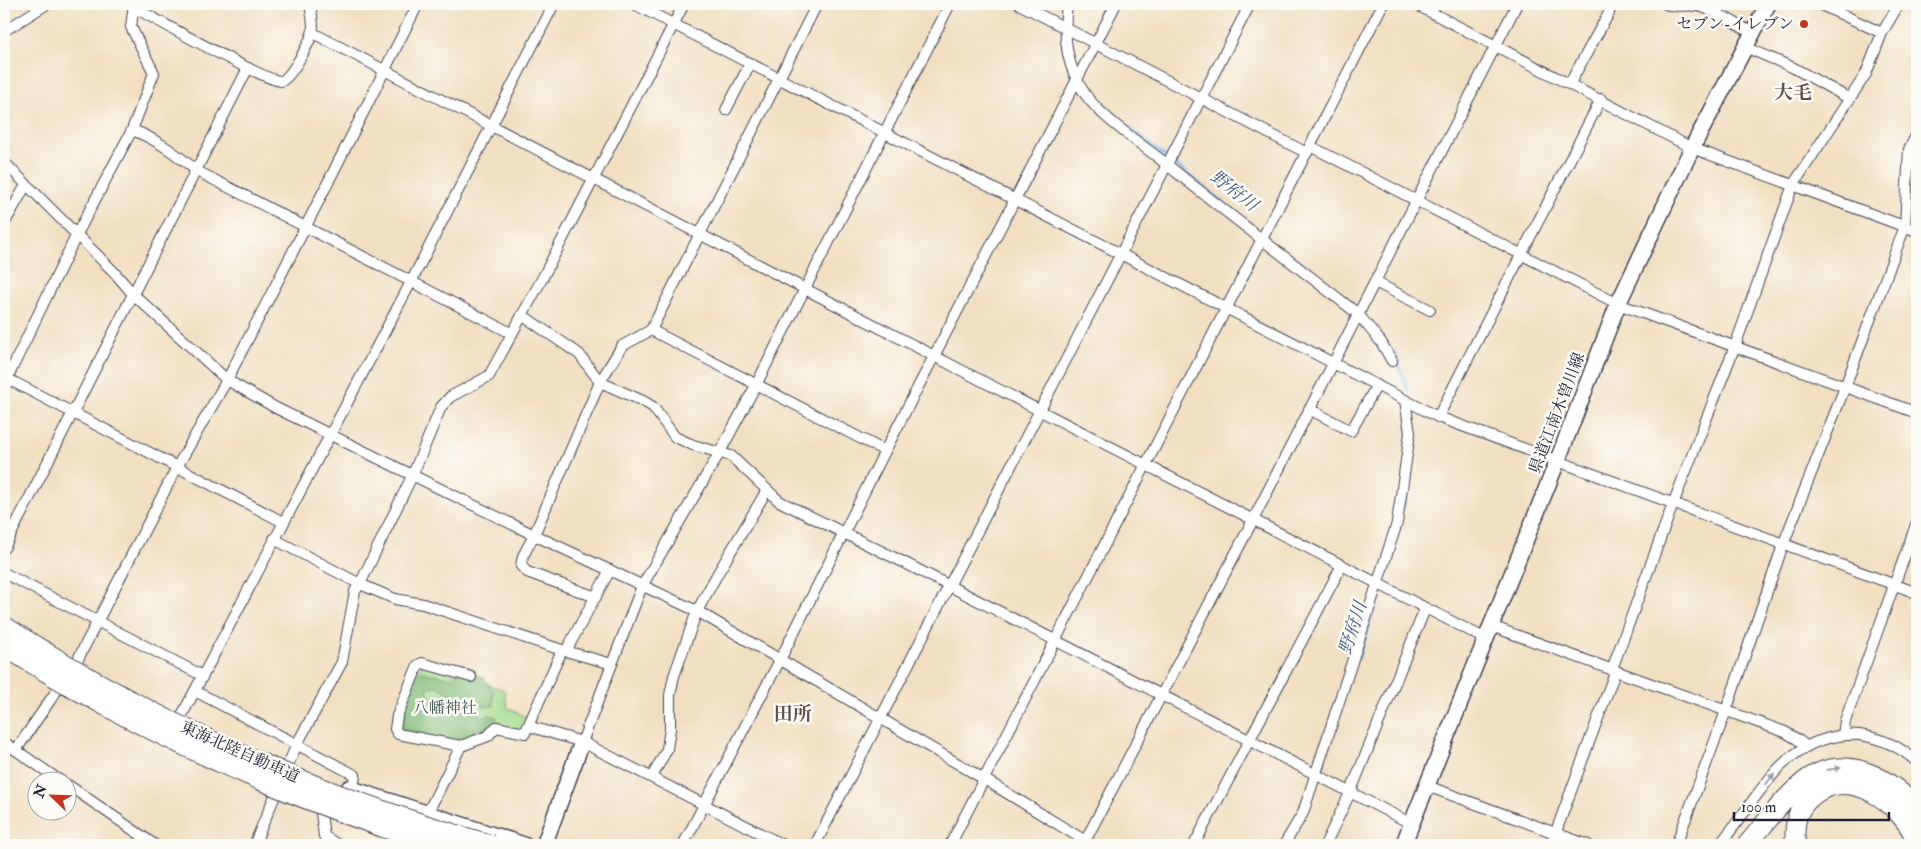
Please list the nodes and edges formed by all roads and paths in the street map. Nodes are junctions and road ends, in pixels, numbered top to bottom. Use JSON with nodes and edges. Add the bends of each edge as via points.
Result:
{"nodes":[{"id":1,"x":47,"y":4,"type":"edge"},
{"id":2,"x":310,"y":4,"type":"edge"},
{"id":3,"x":418,"y":4,"type":"edge"},
{"id":4,"x":554,"y":4,"type":"edge"},
{"id":5,"x":634,"y":4,"type":"edge"},
{"id":6,"x":684,"y":4,"type":"edge"},
{"id":7,"x":817,"y":4,"type":"edge"},
{"id":8,"x":950,"y":4,"type":"edge"},
{"id":9,"x":1019,"y":4,"type":"edge"},
{"id":10,"x":1068,"y":4,"type":"edge"},
{"id":11,"x":1116,"y":4,"type":"edge"},
{"id":12,"x":1250,"y":4,"type":"edge"},
{"id":13,"x":1383,"y":4,"type":"edge"},
{"id":14,"x":1415,"y":4,"type":"edge"},
{"id":15,"x":1517,"y":4,"type":"edge"},
{"id":16,"x":1610,"y":4,"type":"edge"},
{"id":17,"x":1666,"y":4,"type":"edge"},
{"id":18,"x":1768,"y":4,"type":"edge"},
{"id":19,"x":1819,"y":4,"type":"edge"},
{"id":20,"x":1899,"y":4,"type":"edge"},
{"id":21,"x":134,"y":5,"type":"edge"},
{"id":22,"x":674,"y":25,"type":"junction"},
{"id":23,"x":1068,"y":29,"type":"junction"},
{"id":24,"x":4,"y":31,"type":"edge"},
{"id":25,"x":313,"y":33,"type":"junction"},
{"id":26,"x":1753,"y":33,"type":"junction"},
{"id":27,"x":1882,"y":33,"type":"junction"},
{"id":28,"x":1096,"y":44,"type":"junction"},
{"id":29,"x":1496,"y":46,"type":"junction"},
{"id":30,"x":1746,"y":47,"type":"junction"},
{"id":31,"x":750,"y":64,"type":"junction"},
{"id":32,"x":248,"y":68,"type":"junction"},
{"id":33,"x":383,"y":70,"type":"junction"},
{"id":34,"x":1079,"y":76,"type":"junction"},
{"id":35,"x":779,"y":79,"type":"junction"},
{"id":36,"x":1570,"y":83,"type":"junction"},
{"id":37,"x":1201,"y":98,"type":"junction"},
{"id":38,"x":1601,"y":99,"type":"junction"},
{"id":39,"x":1850,"y":99,"type":"junction"},
{"id":40,"x":726,"y":110,"type":"dead end"},
{"id":41,"x":491,"y":126,"type":"junction"},
{"id":42,"x":132,"y":130,"type":"junction"},
{"id":43,"x":885,"y":131,"type":"junction"},
{"id":44,"x":1917,"y":134,"type":"edge"},
{"id":45,"x":1692,"y":148,"type":"junction"},
{"id":46,"x":1309,"y":149,"type":"junction"},
{"id":47,"x":1168,"y":161,"type":"junction"},
{"id":48,"x":4,"y":162,"type":"edge"},
{"id":49,"x":197,"y":171,"type":"junction"},
{"id":50,"x":594,"y":179,"type":"junction"},
{"id":51,"x":26,"y":185,"type":"junction"},
{"id":52,"x":1793,"y":185,"type":"junction"},
{"id":53,"x":1016,"y":199,"type":"junction"},
{"id":54,"x":1416,"y":200,"type":"junction"},
{"id":55,"x":4,"y":224,"type":"edge"},
{"id":56,"x":306,"y":226,"type":"junction"},
{"id":57,"x":1905,"y":226,"type":"junction"},
{"id":58,"x":1917,"y":231,"type":"edge"},
{"id":59,"x":700,"y":235,"type":"junction"},
{"id":60,"x":76,"y":236,"type":"junction"},
{"id":61,"x":1264,"y":236,"type":"junction"},
{"id":62,"x":1120,"y":253,"type":"junction"},
{"id":63,"x":1522,"y":253,"type":"junction"},
{"id":64,"x":411,"y":282,"type":"junction"},
{"id":65,"x":1374,"y":282,"type":"junction"},
{"id":66,"x":805,"y":289,"type":"junction"},
{"id":67,"x":133,"y":294,"type":"junction"},
{"id":68,"x":1618,"y":304,"type":"junction"},
{"id":69,"x":1226,"y":308,"type":"junction"},
{"id":70,"x":1430,"y":310,"type":"dead end"},
{"id":71,"x":1359,"y":311,"type":"junction"},
{"id":72,"x":522,"y":315,"type":"junction"},
{"id":73,"x":651,"y":330,"type":"junction"},
{"id":74,"x":511,"y":333,"type":"junction"},
{"id":75,"x":1735,"y":346,"type":"junction"},
{"id":76,"x":934,"y":356,"type":"junction"},
{"id":77,"x":1392,"y":361,"type":"dead end"},
{"id":78,"x":1333,"y":363,"type":"junction"},
{"id":79,"x":5,"y":380,"type":"edge"},
{"id":80,"x":226,"y":380,"type":"junction"},
{"id":81,"x":600,"y":382,"type":"junction"},
{"id":82,"x":756,"y":385,"type":"junction"},
{"id":83,"x":1377,"y":385,"type":"junction"},
{"id":84,"x":1845,"y":387,"type":"junction"},
{"id":85,"x":1404,"y":400,"type":"junction"},
{"id":86,"x":1309,"y":408,"type":"junction"},
{"id":87,"x":1039,"y":411,"type":"junction"},
{"id":88,"x":74,"y":413,"type":"junction"},
{"id":89,"x":1917,"y":414,"type":"edge"},
{"id":90,"x":1438,"y":417,"type":"junction"},
{"id":91,"x":330,"y":435,"type":"junction"},
{"id":92,"x":885,"y":451,"type":"junction"},
{"id":93,"x":720,"y":452,"type":"junction"},
{"id":94,"x":1558,"y":462,"type":"junction"},
{"id":95,"x":1146,"y":465,"type":"junction"},
{"id":96,"x":177,"y":467,"type":"junction"},
{"id":97,"x":413,"y":474,"type":"junction"},
{"id":98,"x":767,"y":490,"type":"junction"},
{"id":99,"x":1673,"y":504,"type":"junction"},
{"id":100,"x":1253,"y":520,"type":"junction"},
{"id":101,"x":283,"y":522,"type":"junction"},
{"id":102,"x":1917,"y":522,"type":"edge"},
{"id":103,"x":843,"y":533,"type":"junction"},
{"id":104,"x":534,"y":536,"type":"junction"},
{"id":105,"x":274,"y":539,"type":"junction"},
{"id":106,"x":1783,"y":545,"type":"junction"},
{"id":107,"x":4,"y":548,"type":"edge"},
{"id":108,"x":1342,"y":566,"type":"junction"},
{"id":109,"x":610,"y":570,"type":"junction"},
{"id":110,"x":4,"y":573,"type":"edge"},
{"id":111,"x":360,"y":584,"type":"junction"},
{"id":112,"x":1894,"y":585,"type":"junction"},
{"id":113,"x":642,"y":586,"type":"junction"},
{"id":114,"x":949,"y":586,"type":"junction"},
{"id":115,"x":1381,"y":586,"type":"junction"},
{"id":116,"x":1917,"y":594,"type":"edge"},
{"id":117,"x":596,"y":597,"type":"junction"},
{"id":118,"x":1425,"y":609,"type":"junction"},
{"id":119,"x":697,"y":611,"type":"junction"},
{"id":120,"x":4,"y":616,"type":"edge"},
{"id":121,"x":98,"y":622,"type":"junction"},
{"id":122,"x":4,"y":626,"type":"edge"},
{"id":123,"x":1488,"y":632,"type":"junction"},
{"id":124,"x":1055,"y":641,"type":"junction"},
{"id":125,"x":4,"y":646,"type":"edge"},
{"id":126,"x":564,"y":651,"type":"junction"},
{"id":127,"x":4,"y":656,"type":"edge"},
{"id":128,"x":781,"y":658,"type":"junction"},
{"id":129,"x":77,"y":661,"type":"junction"},
{"id":130,"x":612,"y":664,"type":"junction"},
{"id":131,"x":1612,"y":669,"type":"junction"},
{"id":132,"x":203,"y":676,"type":"junction"},
{"id":133,"x":472,"y":677,"type":"dead end"},
{"id":134,"x":59,"y":690,"type":"junction"},
{"id":135,"x":195,"y":691,"type":"junction"},
{"id":136,"x":1162,"y":695,"type":"junction"},
{"id":137,"x":1726,"y":711,"type":"junction"},
{"id":138,"x":181,"y":717,"type":"junction"},
{"id":139,"x":881,"y":718,"type":"junction"},
{"id":140,"x":528,"y":726,"type":"junction"},
{"id":141,"x":1843,"y":735,"type":"junction"},
{"id":142,"x":1251,"y":741,"type":"junction"},
{"id":143,"x":4,"y":742,"type":"edge"},
{"id":144,"x":582,"y":742,"type":"junction"},
{"id":145,"x":297,"y":744,"type":"junction"},
{"id":146,"x":461,"y":746,"type":"junction"},
{"id":147,"x":1806,"y":746,"type":"junction"},
{"id":148,"x":16,"y":750,"type":"junction"},
{"id":149,"x":1917,"y":762,"type":"edge"},
{"id":150,"x":288,"y":765,"type":"junction"},
{"id":151,"x":48,"y":772,"type":"edge"},
{"id":152,"x":1319,"y":776,"type":"junction"},
{"id":153,"x":652,"y":777,"type":"junction"},
{"id":154,"x":984,"y":779,"type":"junction"},
{"id":155,"x":1427,"y":786,"type":"junction"},
{"id":156,"x":353,"y":790,"type":"junction"},
{"id":157,"x":78,"y":792,"type":"edge"},
{"id":158,"x":1350,"y":793,"type":"junction"},
{"id":159,"x":275,"y":795,"type":"junction"},
{"id":160,"x":703,"y":805,"type":"junction"},
{"id":161,"x":320,"y":813,"type":"junction"},
{"id":162,"x":426,"y":814,"type":"junction"},
{"id":163,"x":1911,"y":814,"type":"edge"},
{"id":164,"x":1412,"y":824,"type":"junction"},
{"id":165,"x":1555,"y":833,"type":"junction"},
{"id":166,"x":1917,"y":842,"type":"edge"},
{"id":167,"x":1087,"y":844,"type":"edge"},
{"id":168,"x":155,"y":845,"type":"edge"},
{"id":169,"x":254,"y":845,"type":"edge"},
{"id":170,"x":338,"y":845,"type":"edge"},
{"id":171,"x":410,"y":845,"type":"edge"},
{"id":172,"x":435,"y":845,"type":"edge"},
{"id":173,"x":492,"y":845,"type":"edge"},
{"id":174,"x":524,"y":845,"type":"edge"},
{"id":175,"x":544,"y":845,"type":"edge"},
{"id":176,"x":683,"y":845,"type":"edge"},
{"id":177,"x":783,"y":845,"type":"edge"},
{"id":178,"x":815,"y":845,"type":"edge"},
{"id":179,"x":950,"y":845,"type":"edge"},
{"id":180,"x":1194,"y":845,"type":"edge"},
{"id":181,"x":1284,"y":845,"type":"edge"},
{"id":182,"x":1325,"y":845,"type":"edge"},
{"id":183,"x":1403,"y":845,"type":"edge"},
{"id":184,"x":1550,"y":845,"type":"edge"},
{"id":185,"x":1588,"y":845,"type":"edge"},
{"id":186,"x":1676,"y":845,"type":"edge"},
{"id":187,"x":1719,"y":845,"type":"edge"},
{"id":188,"x":1747,"y":845,"type":"edge"},
{"id":189,"x":1796,"y":845,"type":"edge"}],
"edges":[{"from":1,"to":24,"type":"street"},
{"from":2,"to":25,"type":"street"},
{"from":3,"to":33,"type":"street"},
{"from":4,"to":41,"type":"street"},
{"from":5,"to":22,"type":"street"},
{"from":6,"to":22,"type":"street"},
{"from":7,"to":35,"type":"street"},
{"from":8,"to":43,"type":"street"},
{"from":9,"to":23,"type":"street"},
{"from":10,"to":23,"type":"street"},
{"from":11,"to":28,"type":"street"},
{"from":12,"to":37,"type":"street"},
{"from":13,"to":46,"type":"street"},
{"from":14,"to":29,"type":"street"},
{"from":15,"to":29,"type":"street"},
{"from":16,"to":36,"type":"street"},
{"from":17,"to":26,"type":"street","via":[[1697,6]]},
{"from":18,"to":26,"type":"street","name":"県道江南木曽川線"},
{"from":19,"to":27,"type":"street"},
{"from":20,"to":27,"type":"street"},
{"from":21,"to":32,"type":"street"},
{"from":21,"to":42,"type":"street","via":[[132,28],[154,73]]},
{"from":22,"to":31,"type":"street"},
{"from":22,"to":50,"type":"street"},
{"from":23,"to":28,"type":"street"},
{"from":23,"to":34,"type":"street","via":[[1068,57]]},
{"from":25,"to":32,"type":"street","via":[[289,77],[282,81]]},
{"from":25,"to":33,"type":"street"},
{"from":26,"to":30,"type":"street","name":"県道江南木曽川線"},
{"from":27,"to":39,"type":"street","via":[[1866,74]]},
{"from":28,"to":34,"type":"street"},
{"from":28,"to":37,"type":"street"},
{"from":29,"to":36,"type":"street"},
{"from":29,"to":54,"type":"street"},
{"from":30,"to":39,"type":"street","via":[[1794,68]]},
{"from":30,"to":45,"type":"street","name":"県道江南木曽川線"},
{"from":31,"to":35,"type":"street"},
{"from":31,"to":40,"type":"street"},
{"from":32,"to":49,"type":"street"},
{"from":33,"to":41,"type":"street"},
{"from":33,"to":56,"type":"street"},
{"from":34,"to":47,"type":"street","via":[[1092,103],[1100,111]]},
{"from":34,"to":53,"type":"street"},
{"from":35,"to":43,"type":"street"},
{"from":35,"to":59,"type":"street"},
{"from":36,"to":38,"type":"street"},
{"from":37,"to":46,"type":"street"},
{"from":37,"to":47,"type":"street"},
{"from":38,"to":45,"type":"street"},
{"from":38,"to":63,"type":"street"},
{"from":39,"to":52,"type":"street"},
{"from":41,"to":50,"type":"street"},
{"from":41,"to":64,"type":"street"},
{"from":42,"to":49,"type":"street","via":[[172,150]]},
{"from":42,"to":60,"type":"street"},
{"from":43,"to":53,"type":"street"},
{"from":43,"to":66,"type":"street"},
{"from":44,"to":57,"type":"street","via":[[1909,149]]},
{"from":45,"to":52,"type":"street"},
{"from":45,"to":68,"type":"street","name":"県道江南木曽川線"},
{"from":46,"to":54,"type":"street"},
{"from":46,"to":61,"type":"street"},
{"from":47,"to":61,"type":"street"},
{"from":47,"to":62,"type":"street"},
{"from":48,"to":51,"type":"street"},
{"from":49,"to":56,"type":"street"},
{"from":49,"to":67,"type":"street"},
{"from":50,"to":59,"type":"street"},
{"from":50,"to":72,"type":"street"},
{"from":51,"to":55,"type":"street"},
{"from":51,"to":60,"type":"street"},
{"from":52,"to":57,"type":"street"},
{"from":52,"to":75,"type":"street"},
{"from":53,"to":62,"type":"street"},
{"from":53,"to":76,"type":"street"},
{"from":54,"to":63,"type":"street"},
{"from":54,"to":65,"type":"street"},
{"from":56,"to":64,"type":"street"},
{"from":56,"to":80,"type":"street"},
{"from":57,"to":58,"type":"street"},
{"from":57,"to":84,"type":"street"},
{"from":59,"to":66,"type":"street"},
{"from":59,"to":73,"type":"street"},
{"from":60,"to":67,"type":"street"},
{"from":60,"to":79,"type":"street"},
{"from":61,"to":69,"type":"street"},
{"from":61,"to":71,"type":"street"},
{"from":62,"to":69,"type":"street"},
{"from":62,"to":87,"type":"street"},
{"from":63,"to":68,"type":"street"},
{"from":63,"to":90,"type":"street"},
{"from":64,"to":74,"type":"street"},
{"from":64,"to":91,"type":"street"},
{"from":65,"to":70,"type":"street"},
{"from":65,"to":71,"type":"street"},
{"from":66,"to":76,"type":"street"},
{"from":66,"to":82,"type":"street"},
{"from":67,"to":80,"type":"street"},
{"from":67,"to":88,"type":"street"},
{"from":68,"to":75,"type":"street"},
{"from":68,"to":94,"type":"street","name":"県道江南木曽川線"},
{"from":69,"to":78,"type":"street"},
{"from":69,"to":95,"type":"street"},
{"from":71,"to":77,"type":"street"},
{"from":71,"to":78,"type":"street"},
{"from":72,"to":74,"type":"street"},
{"from":72,"to":81,"type":"street","via":[[579,354]]},
{"from":73,"to":81,"type":"street","via":[[622,346]]},
{"from":73,"to":82,"type":"street"},
{"from":74,"to":97,"type":"street","via":[[489,376],[450,397],[441,407]]},
{"from":75,"to":84,"type":"street"},
{"from":75,"to":99,"type":"street"},
{"from":76,"to":87,"type":"street"},
{"from":76,"to":92,"type":"street"},
{"from":78,"to":83,"type":"street"},
{"from":78,"to":86,"type":"street"},
{"from":79,"to":88,"type":"street"},
{"from":80,"to":91,"type":"street"},
{"from":80,"to":96,"type":"street"},
{"from":81,"to":93,"type":"street","via":[[653,407],[675,438]]},
{"from":81,"to":104,"type":"street"},
{"from":82,"to":92,"type":"street"},
{"from":82,"to":93,"type":"street"},
{"from":83,"to":85,"type":"street"},
{"from":83,"to":86,"type":"street","via":[[1351,431]]},
{"from":84,"to":89,"type":"street"},
{"from":84,"to":106,"type":"street"},
{"from":85,"to":90,"type":"street"},
{"from":85,"to":115,"type":"street","via":[[1410,432],[1397,523]]},
{"from":86,"to":100,"type":"street"},
{"from":87,"to":95,"type":"street"},
{"from":87,"to":114,"type":"street"},
{"from":88,"to":96,"type":"street"},
{"from":88,"to":107,"type":"street"},
{"from":90,"to":94,"type":"street"},
{"from":91,"to":97,"type":"street"},
{"from":91,"to":101,"type":"street"},
{"from":92,"to":103,"type":"street"},
{"from":93,"to":98,"type":"street","via":[[731,456]]},
{"from":93,"to":113,"type":"street"},
{"from":94,"to":99,"type":"street"},
{"from":94,"to":123,"type":"street","name":"県道江南木曽川線"},
{"from":95,"to":100,"type":"street"},
{"from":95,"to":124,"type":"street"},
{"from":96,"to":101,"type":"street"},
{"from":96,"to":121,"type":"street"},
{"from":97,"to":104,"type":"street"},
{"from":97,"to":111,"type":"street"},
{"from":98,"to":103,"type":"street","via":[[779,501]]},
{"from":98,"to":119,"type":"street"},
{"from":99,"to":106,"type":"street"},
{"from":99,"to":131,"type":"street"},
{"from":100,"to":108,"type":"street"},
{"from":100,"to":136,"type":"street"},
{"from":101,"to":105,"type":"street"},
{"from":102,"to":112,"type":"street"},
{"from":103,"to":114,"type":"street"},
{"from":103,"to":128,"type":"street"},
{"from":104,"to":109,"type":"street"},
{"from":104,"to":117,"type":"street","via":[[520,566],[527,572]]},
{"from":105,"to":111,"type":"street"},
{"from":105,"to":132,"type":"street"},
{"from":106,"to":112,"type":"street"},
{"from":106,"to":137,"type":"street"},
{"from":108,"to":115,"type":"street"},
{"from":108,"to":142,"type":"street"},
{"from":109,"to":113,"type":"street"},
{"from":109,"to":117,"type":"street"},
{"from":110,"to":121,"type":"street"},
{"from":111,"to":126,"type":"street","via":[[395,599],[423,604]]},
{"from":111,"to":145,"type":"street","via":[[355,591],[342,662]]},
{"from":112,"to":116,"type":"street"},
{"from":112,"to":141,"type":"street","via":[[1845,721]]},
{"from":113,"to":119,"type":"street"},
{"from":113,"to":130,"type":"street"},
{"from":114,"to":124,"type":"street"},
{"from":114,"to":139,"type":"street"},
{"from":115,"to":118,"type":"street"},
{"from":115,"to":152,"type":"street","via":[[1364,626]]},
{"from":117,"to":126,"type":"street"},
{"from":118,"to":123,"type":"street"},
{"from":118,"to":158,"type":"street"},
{"from":119,"to":128,"type":"street"},
{"from":119,"to":153,"type":"street","via":[[674,676],[667,749]]},
{"from":120,"to":129,"type":"street"},
{"from":121,"to":129,"type":"street"},
{"from":121,"to":132,"type":"street"},
{"from":122,"to":173,"type":"highway","name":"東海北陸自動車道","bridge":true,"via":[[122,696],[205,738],[346,797]]},
{"from":123,"to":131,"type":"street"},
{"from":123,"to":155,"type":"street","name":"県道江南木曽川線"},
{"from":124,"to":136,"type":"street"},
{"from":124,"to":154,"type":"street"},
{"from":125,"to":172,"type":"highway","name":"東海北陸自動車道","bridge":true,"via":[[119,714],[194,752],[339,812]]},
{"from":126,"to":130,"type":"street"},
{"from":126,"to":140,"type":"street"},
{"from":127,"to":134,"type":"street"},
{"from":128,"to":139,"type":"street"},
{"from":128,"to":160,"type":"street"},
{"from":129,"to":134,"type":"street"},
{"from":129,"to":138,"type":"street"},
{"from":130,"to":144,"type":"street"},
{"from":131,"to":137,"type":"street"},
{"from":131,"to":165,"type":"street","via":[[1614,675]]},
{"from":132,"to":135,"type":"street"},
{"from":133,"to":146,"type":"street","via":[[422,663],[418,665],[397,716],[395,729],[398,734]]},
{"from":134,"to":148,"type":"street"},
{"from":134,"to":159,"type":"street","via":[[165,747]]},
{"from":135,"to":138,"type":"street"},
{"from":135,"to":145,"type":"street"},
{"from":136,"to":142,"type":"street"},
{"from":136,"to":167,"type":"street"},
{"from":137,"to":147,"type":"street","via":[[1785,732]]},
{"from":137,"to":186,"type":"street"},
{"from":138,"to":150,"type":"street"},
{"from":139,"to":154,"type":"street"},
{"from":139,"to":178,"type":"street"},
{"from":140,"to":144,"type":"street"},
{"from":140,"to":146,"type":"street","via":[[525,733],[496,727],[488,736]]},
{"from":141,"to":147,"type":"street"},
{"from":141,"to":149,"type":"street","via":[[1878,739],[1906,752]]},
{"from":142,"to":152,"type":"street"},
{"from":142,"to":180,"type":"street"},
{"from":143,"to":148,"type":"street"},
{"from":144,"to":153,"type":"street"},
{"from":144,"to":175,"type":"street"},
{"from":145,"to":150,"type":"street"},
{"from":145,"to":156,"type":"street","via":[[355,775]]},
{"from":146,"to":162,"type":"street"},
{"from":187,"to":147,"type":"street","one_way":true,"via":[[1778,769]]},
{"from":148,"to":151,"type":"street"},
{"from":150,"to":156,"type":"street"},
{"from":150,"to":159,"type":"street"},
{"from":152,"to":158,"type":"street"},
{"from":152,"to":181,"type":"street"},
{"from":153,"to":160,"type":"street"},
{"from":154,"to":167,"type":"street"},
{"from":154,"to":179,"type":"street"},
{"from":155,"to":164,"type":"street","name":"県道江南木曽川線"},
{"from":155,"to":165,"type":"street"},
{"from":156,"to":162,"type":"street"},
{"from":157,"to":168,"type":"street"},
{"from":158,"to":164,"type":"street"},
{"from":158,"to":182,"type":"street"},
{"from":159,"to":161,"type":"street"},
{"from":159,"to":169,"type":"street"},
{"from":160,"to":176,"type":"street"},
{"from":160,"to":177,"type":"street"},
{"from":161,"to":170,"type":"street","via":[[324,836]]},
{"from":161,"to":171,"type":"street"},
{"from":162,"to":171,"type":"street"},
{"from":162,"to":174,"type":"street"},
{"from":163,"to":166,"type":"highway"},
{"from":188,"to":163,"type":"highway","one_way":true,"via":[[1801,784],[1829,769],[1860,770],[1893,785]]},
{"from":163,"to":189,"type":"highway","via":[[1869,790],[1856,786],[1827,787],[1806,801],[1797,817]]},
{"from":164,"to":183,"type":"street","name":"県道江南木曽川線"},
{"from":165,"to":184,"type":"street"},
{"from":165,"to":185,"type":"street"}]}
